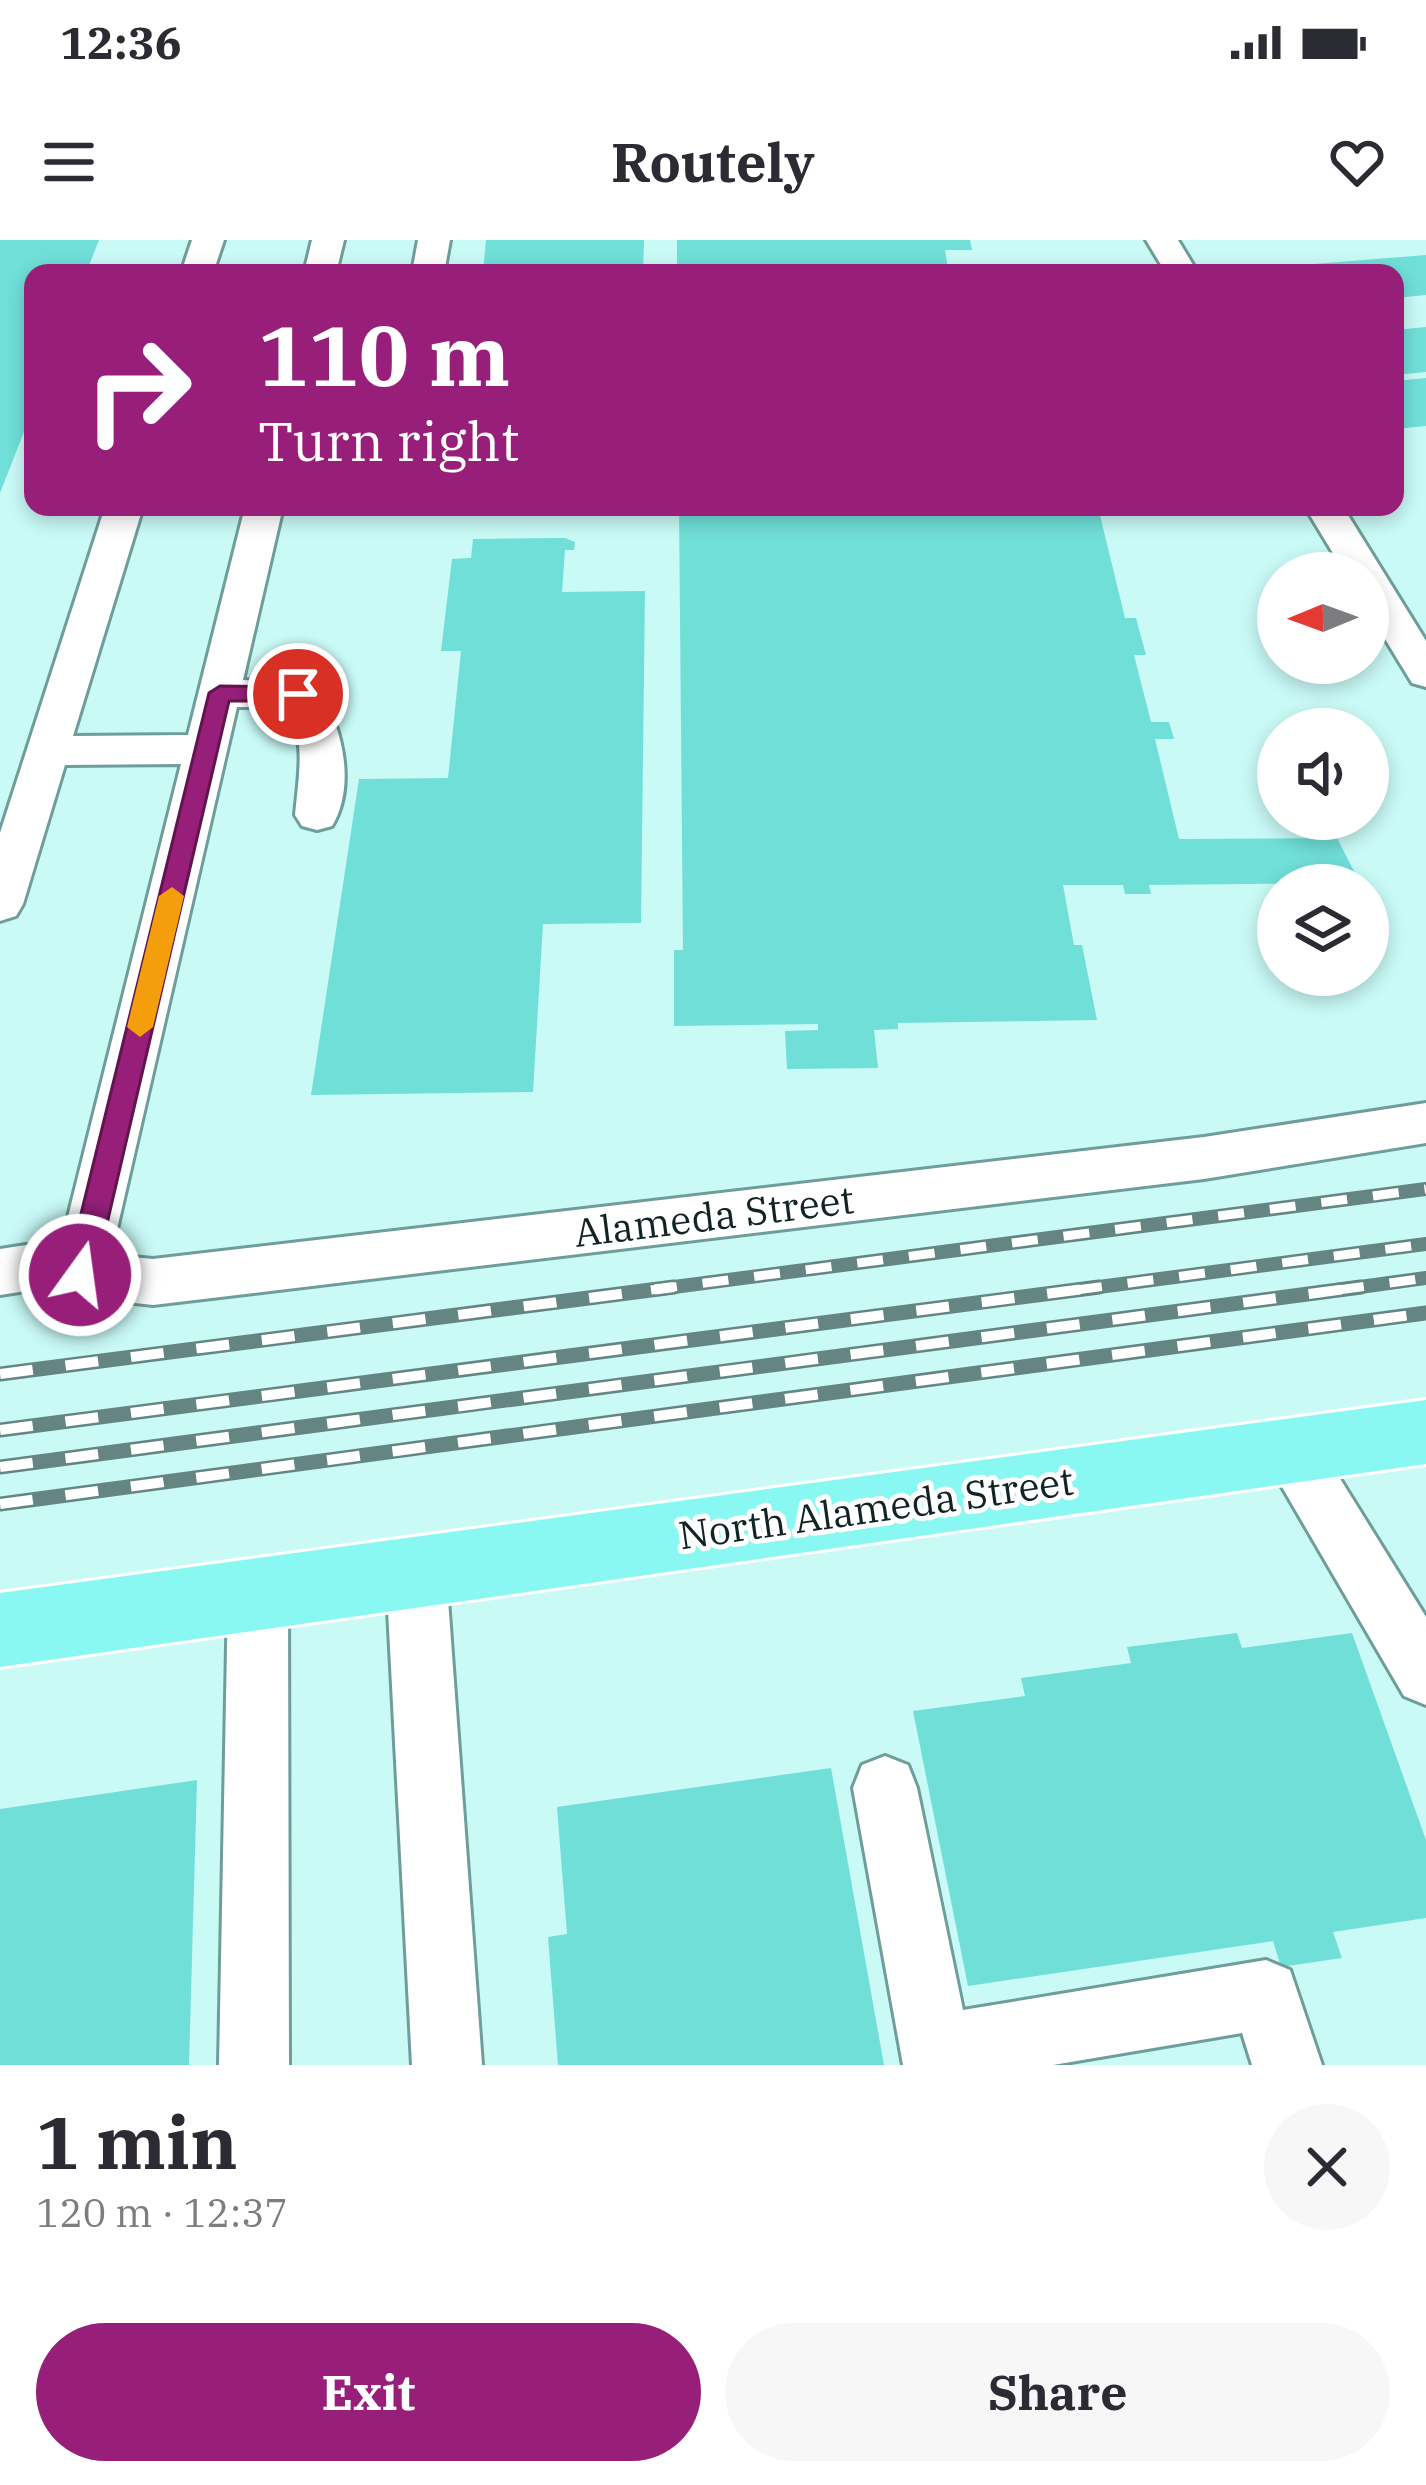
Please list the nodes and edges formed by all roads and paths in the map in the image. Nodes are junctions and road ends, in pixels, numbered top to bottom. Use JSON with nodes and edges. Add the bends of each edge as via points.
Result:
{"nodes":[{"id":1,"x":121,"y":516,"type":"edge"},
{"id":2,"x":262,"y":516,"type":"edge"},
{"id":3,"x":1329,"y":516,"type":"edge"},
{"id":4,"x":1351,"y":552,"type":"edge"},
{"id":5,"x":1389,"y":614,"type":"edge"},
{"id":6,"x":1426,"y":674,"type":"edge"},
{"id":7,"x":220,"y":693,"type":"junction"},
{"id":8,"x":206,"y":749,"type":"junction"},
{"id":9,"x":48,"y":751,"type":"junction"},
{"id":10,"x":317,"y":815,"type":"dead end"},
{"id":11,"x":0,"y":904,"type":"edge"},
{"id":12,"x":1426,"y":1123,"type":"edge"},
{"id":13,"x":0,"y":1272,"type":"edge"},
{"id":14,"x":80,"y":1275,"type":"junction"},
{"id":15,"x":1426,"y":1432,"type":"edge"},
{"id":16,"x":1291,"y":1450,"type":"junction"},
{"id":17,"x":416,"y":1572,"type":"junction"},
{"id":18,"x":292,"y":1590,"type":"junction"},
{"id":19,"x":0,"y":1630,"type":"edge"},
{"id":20,"x":1426,"y":1674,"type":"edge"},
{"id":21,"x":884,"y":1787,"type":"dead end"},
{"id":22,"x":1120,"y":2042,"type":"edge"},
{"id":23,"x":937,"y":2058,"type":"edge"},
{"id":24,"x":254,"y":2065,"type":"edge"},
{"id":25,"x":447,"y":2065,"type":"edge"},
{"id":26,"x":1287,"y":2065,"type":"edge"}],
"edges":[{"from":1,"to":9,"type":"street"},
{"from":2,"to":7,"type":"street"},
{"from":3,"to":4,"type":"street"},
{"from":5,"to":6,"type":"street"},
{"from":7,"to":8,"type":"street"},
{"from":7,"to":10,"type":"street","via":[[298,694],[311,706],[322,740]]},
{"from":8,"to":9,"type":"street"},
{"from":8,"to":14,"type":"street"},
{"from":9,"to":11,"type":"street"},
{"from":12,"to":14,"type":"street","name":"Alameda Street","via":[[1204,1158],[154,1282]]},
{"from":13,"to":14,"type":"street","name":"Alameda Street"},
{"from":15,"to":16,"type":"main road","name":"North Alameda Street"},
{"from":16,"to":17,"type":"main road","name":"North Alameda Street"},
{"from":16,"to":20,"type":"street"},
{"from":17,"to":18,"type":"main road","name":"North Alameda Street"},
{"from":17,"to":25,"type":"street"},
{"from":18,"to":19,"type":"main road"},
{"from":18,"to":24,"type":"street"},
{"from":21,"to":23,"type":"street"},
{"from":22,"to":23,"type":"street"},
{"from":22,"to":26,"type":"street","via":[[1266,1994]]}]}
